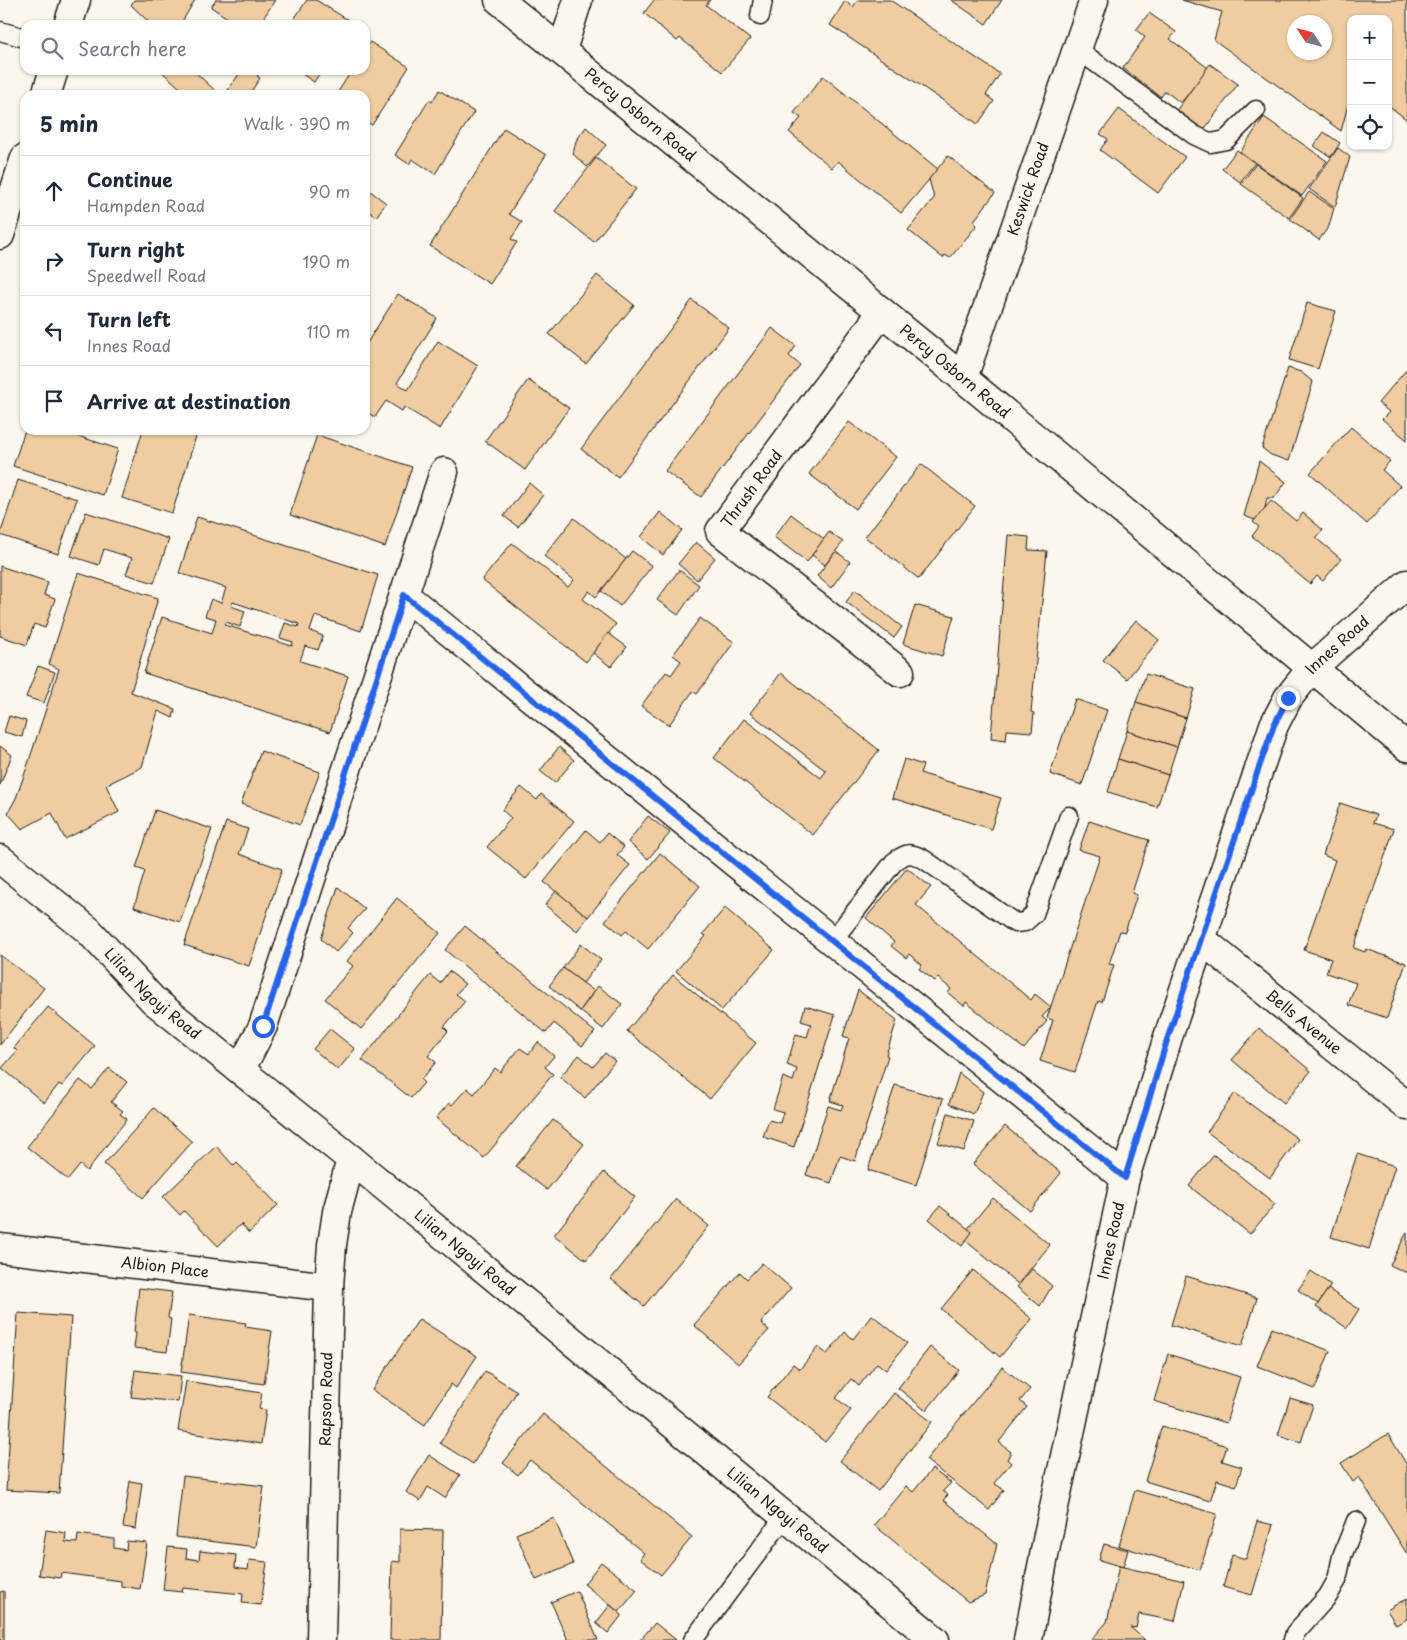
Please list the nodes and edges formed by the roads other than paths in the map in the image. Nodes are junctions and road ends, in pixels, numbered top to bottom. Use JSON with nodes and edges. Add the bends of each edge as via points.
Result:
{"nodes":[{"id":1,"x":76,"y":0,"type":"edge"},
{"id":2,"x":499,"y":0,"type":"edge"},
{"id":3,"x":578,"y":0,"type":"edge"},
{"id":4,"x":1094,"y":0,"type":"edge"},
{"id":5,"x":70,"y":20,"type":"edge"},
{"id":6,"x":0,"y":31,"type":"edge"},
{"id":7,"x":20,"y":37,"type":"edge"},
{"id":8,"x":1077,"y":49,"type":"junction"},
{"id":9,"x":562,"y":50,"type":"junction"},
{"id":10,"x":52,"y":75,"type":"edge"},
{"id":11,"x":48,"y":90,"type":"edge"},
{"id":12,"x":1256,"y":110,"type":"dead end"},
{"id":13,"x":20,"y":173,"type":"edge"},
{"id":14,"x":0,"y":235,"type":"edge"},
{"id":15,"x":882,"y":312,"type":"junction"},
{"id":16,"x":963,"y":378,"type":"junction"},
{"id":17,"x":444,"y":472,"type":"dead end"},
{"id":18,"x":1407,"y":584,"type":"edge"},
{"id":19,"x":404,"y":595,"type":"junction"},
{"id":20,"x":1312,"y":668,"type":"junction"},
{"id":21,"x":900,"y":672,"type":"dead end"},
{"id":22,"x":1407,"y":747,"type":"edge"},
{"id":23,"x":1069,"y":816,"type":"dead end"},
{"id":24,"x":0,"y":859,"type":"edge"},
{"id":25,"x":1201,"y":940,"type":"junction"},
{"id":26,"x":832,"y":941,"type":"junction"},
{"id":27,"x":240,"y":1069,"type":"junction"},
{"id":28,"x":1407,"y":1106,"type":"edge"},
{"id":29,"x":351,"y":1159,"type":"junction"},
{"id":30,"x":1125,"y":1178,"type":"junction"},
{"id":31,"x":0,"y":1248,"type":"edge"},
{"id":32,"x":329,"y":1287,"type":"junction"},
{"id":33,"x":785,"y":1516,"type":"junction"},
{"id":34,"x":1356,"y":1520,"type":"dead end"},
{"id":35,"x":322,"y":1640,"type":"edge"},
{"id":36,"x":693,"y":1640,"type":"edge"},
{"id":37,"x":934,"y":1640,"type":"edge"},
{"id":38,"x":1028,"y":1640,"type":"edge"},
{"id":39,"x":1293,"y":1640,"type":"edge"}],
"edges":[{"from":1,"to":5,"type":"street"},
{"from":2,"to":9,"type":"street","name":"Percy Osborn Road"},
{"from":3,"to":9,"type":"street"},
{"from":4,"to":8,"type":"street","name":"Keswick Road"},
{"from":6,"to":7,"type":"lane"},
{"from":8,"to":12,"type":"lane","via":[[1194,135],[1211,143],[1226,140]]},
{"from":8,"to":16,"type":"street","name":"Keswick Road"},
{"from":9,"to":15,"type":"street","name":"Percy Osborn Road"},
{"from":10,"to":11,"type":"street"},
{"from":13,"to":14,"type":"street"},
{"from":15,"to":16,"type":"street","name":"Percy Osborn Road"},
{"from":15,"to":21,"type":"street","name":"Thrush Road","via":[[720,531]]},
{"from":16,"to":20,"type":"street","name":"Percy Osborn Road"},
{"from":17,"to":19,"type":"street"},
{"from":18,"to":20,"type":"street","name":"Innes Road"},
{"from":19,"to":26,"type":"street"},
{"from":19,"to":27,"type":"street","via":[[263,1026]]},
{"from":20,"to":22,"type":"street","name":"Percy Osborn Road"},
{"from":20,"to":25,"type":"street","name":"Innes Road","via":[[1288,698],[1274,725]]},
{"from":23,"to":26,"type":"lane","via":[[1034,914],[1025,922],[1015,923],[926,860],[914,854],[904,854],[894,862]]},
{"from":24,"to":27,"type":"street","name":"Lilian Ngoyi Road","via":[[88,930],[154,1000]]},
{"from":25,"to":28,"type":"street","name":"Bells Avenue"},
{"from":25,"to":30,"type":"street","name":"Innes Road"},
{"from":26,"to":30,"type":"street"},
{"from":27,"to":29,"type":"street","name":"Lilian Ngoyi Road"},
{"from":29,"to":32,"type":"street","name":"Rapson Road","via":[[337,1212]]},
{"from":29,"to":33,"type":"street","name":"Lilian Ngoyi Road"},
{"from":30,"to":38,"type":"street","name":"Innes Road"},
{"from":31,"to":32,"type":"street","name":"Albion Place"},
{"from":32,"to":35,"type":"street","name":"Rapson Road"},
{"from":33,"to":36,"type":"lane"},
{"from":33,"to":37,"type":"street","name":"Lilian Ngoyi Road"},
{"from":34,"to":39,"type":"lane","via":[[1337,1580]]}]}
